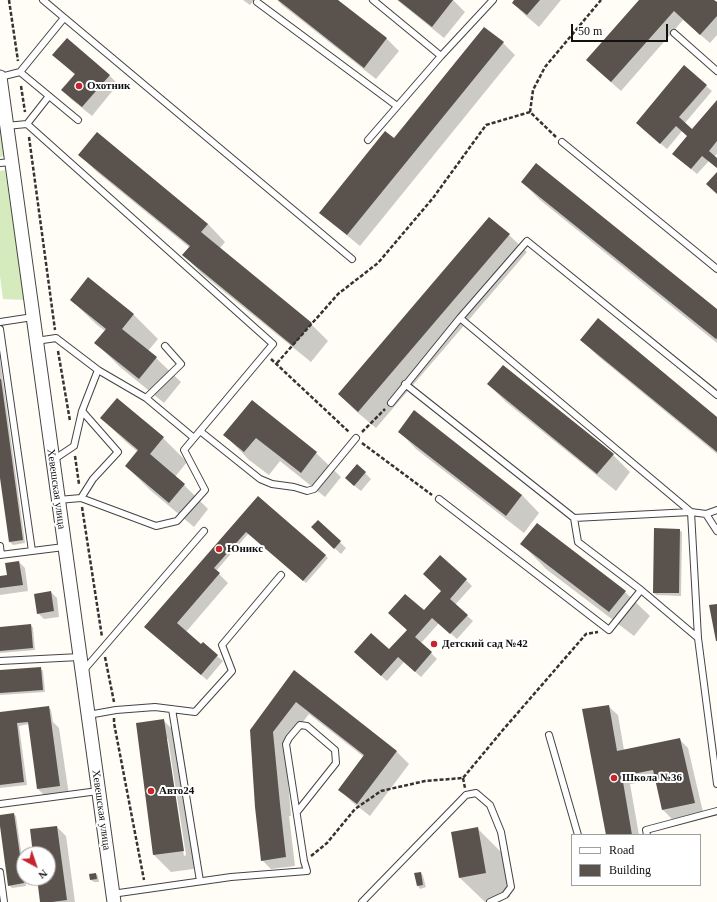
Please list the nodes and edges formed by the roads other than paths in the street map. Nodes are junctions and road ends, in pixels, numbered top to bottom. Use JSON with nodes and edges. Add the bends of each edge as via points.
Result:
{"nodes":[{"id":1,"x":43,"y":0,"type":"edge"},
{"id":2,"x":373,"y":0,"type":"edge"},
{"id":3,"x":493,"y":0,"type":"edge"},
{"id":4,"x":257,"y":2,"type":"dead end"},
{"id":5,"x":64,"y":18,"type":"junction"},
{"id":6,"x":674,"y":33,"type":"dead end"},
{"id":7,"x":441,"y":56,"type":"junction"},
{"id":8,"x":717,"y":70,"type":"edge"},
{"id":9,"x":20,"y":72,"type":"junction"},
{"id":10,"x":0,"y":77,"type":"edge"},
{"id":11,"x":49,"y":96,"type":"junction"},
{"id":12,"x":397,"y":106,"type":"junction"},
{"id":13,"x":78,"y":120,"type":"dead end"},
{"id":14,"x":27,"y":124,"type":"junction"},
{"id":15,"x":6,"y":126,"type":"junction"},
{"id":16,"x":368,"y":140,"type":"dead end"},
{"id":17,"x":562,"y":142,"type":"road end"},
{"id":18,"x":6,"y":162,"type":"edge"},
{"id":19,"x":352,"y":259,"type":"dead end"},
{"id":20,"x":717,"y":269,"type":"edge"},
{"id":21,"x":33,"y":317,"type":"junction"},
{"id":22,"x":460,"y":318,"type":"junction"},
{"id":23,"x":0,"y":322,"type":"edge"},
{"id":24,"x":0,"y":329,"type":"edge"},
{"id":25,"x":36,"y":341,"type":"junction"},
{"id":26,"x":164,"y":346,"type":"dead end"},
{"id":27,"x":98,"y":370,"type":"junction"},
{"id":28,"x":405,"y":384,"type":"junction"},
{"id":29,"x":717,"y":395,"type":"edge"},
{"id":30,"x":146,"y":398,"type":"junction"},
{"id":31,"x":391,"y":403,"type":"road end"},
{"id":32,"x":82,"y":411,"type":"junction"},
{"id":33,"x":200,"y":431,"type":"junction"},
{"id":34,"x":194,"y":438,"type":"junction"},
{"id":35,"x":356,"y":438,"type":"road end"},
{"id":36,"x":52,"y":460,"type":"junction"},
{"id":37,"x":81,"y":498,"type":"junction"},
{"id":38,"x":439,"y":499,"type":"road end"},
{"id":39,"x":58,"y":500,"type":"junction"},
{"id":40,"x":717,"y":510,"type":"edge"},
{"id":41,"x":691,"y":512,"type":"junction"},
{"id":42,"x":706,"y":514,"type":"junction"},
{"id":43,"x":574,"y":518,"type":"junction"},
{"id":44,"x":204,"y":531,"type":"dead end"},
{"id":45,"x":717,"y":531,"type":"edge"},
{"id":46,"x":0,"y":546,"type":"edge"},
{"id":47,"x":64,"y":547,"type":"junction"},
{"id":48,"x":32,"y":551,"type":"junction"},
{"id":49,"x":1,"y":555,"type":"edge"},
{"id":50,"x":281,"y":575,"type":"dead end"},
{"id":51,"x":641,"y":590,"type":"junction"},
{"id":52,"x":698,"y":638,"type":"junction"},
{"id":53,"x":80,"y":657,"type":"junction"},
{"id":54,"x":0,"y":661,"type":"edge"},
{"id":55,"x":82,"y":672,"type":"junction"},
{"id":56,"x":172,"y":709,"type":"junction"},
{"id":57,"x":88,"y":716,"type":"junction"},
{"id":58,"x":549,"y":735,"type":"dead end"},
{"id":59,"x":717,"y":784,"type":"edge"},
{"id":60,"x":98,"y":791,"type":"junction"},
{"id":61,"x":0,"y":804,"type":"edge"},
{"id":62,"x":717,"y":811,"type":"edge"},
{"id":63,"x":297,"y":812,"type":"junction"},
{"id":64,"x":578,"y":834,"type":"edge"},
{"id":65,"x":647,"y":834,"type":"edge"},
{"id":66,"x":0,"y":872,"type":"edge"},
{"id":67,"x":200,"y":881,"type":"junction"},
{"id":68,"x":113,"y":898,"type":"edge"},
{"id":69,"x":4,"y":902,"type":"edge"},
{"id":70,"x":362,"y":902,"type":"edge"},
{"id":71,"x":490,"y":902,"type":"edge"}],
"edges":[{"from":1,"to":5,"type":"lane"},
{"from":2,"to":7,"type":"lane"},
{"from":3,"to":7,"type":"lane"},
{"from":4,"to":12,"type":"lane"},
{"from":5,"to":9,"type":"lane"},
{"from":5,"to":19,"type":"lane"},
{"from":6,"to":8,"type":"lane"},
{"from":7,"to":12,"type":"lane"},
{"from":9,"to":10,"type":"lane"},
{"from":9,"to":11,"type":"lane"},
{"from":10,"to":15,"type":"street","name":"Хевешская улица"},
{"from":11,"to":13,"type":"lane"},
{"from":11,"to":14,"type":"lane"},
{"from":12,"to":16,"type":"lane"},
{"from":14,"to":15,"type":"lane"},
{"from":14,"to":33,"type":"lane","via":[[273,344]]},
{"from":15,"to":18,"type":"street","name":"Хевешская улица"},
{"from":17,"to":20,"type":"lane"},
{"from":18,"to":21,"type":"street","name":"Хевешская улица"},
{"from":21,"to":23,"type":"lane"},
{"from":21,"to":25,"type":"street","name":"Хевешская улица"},
{"from":22,"to":28,"type":"lane"},
{"from":22,"to":29,"type":"lane","via":[[527,241]]},
{"from":22,"to":41,"type":"lane"},
{"from":24,"to":48,"type":"lane"},
{"from":25,"to":27,"type":"lane","via":[[56,338]]},
{"from":25,"to":36,"type":"street","name":"Хевешская улица"},
{"from":26,"to":30,"type":"lane","via":[[181,364]]},
{"from":27,"to":30,"type":"lane"},
{"from":27,"to":32,"type":"lane"},
{"from":28,"to":31,"type":"lane"},
{"from":28,"to":43,"type":"lane"},
{"from":30,"to":34,"type":"lane"},
{"from":32,"to":36,"type":"lane","via":[[74,446]]},
{"from":32,"to":37,"type":"lane","via":[[118,452],[93,479]]},
{"from":33,"to":34,"type":"lane"},
{"from":33,"to":35,"type":"lane","via":[[260,479],[307,491],[314,489]]},
{"from":34,"to":37,"type":"lane","via":[[184,450],[205,490],[177,522],[156,526]]},
{"from":36,"to":39,"type":"street","name":"Хевешская улица"},
{"from":37,"to":39,"type":"lane"},
{"from":38,"to":51,"type":"lane","via":[[610,630]]},
{"from":39,"to":47,"type":"street","name":"Хевешская улица"},
{"from":40,"to":42,"type":"lane"},
{"from":41,"to":42,"type":"lane"},
{"from":41,"to":43,"type":"lane"},
{"from":41,"to":52,"type":"lane"},
{"from":42,"to":45,"type":"lane"},
{"from":43,"to":51,"type":"lane","via":[[578,542]]},
{"from":44,"to":55,"type":"lane"},
{"from":46,"to":49,"type":"lane"},
{"from":47,"to":48,"type":"lane"},
{"from":47,"to":53,"type":"street","name":"Хевешская улица"},
{"from":48,"to":49,"type":"lane"},
{"from":50,"to":56,"type":"lane","via":[[222,645],[232,671],[195,712]]},
{"from":51,"to":52,"type":"lane"},
{"from":52,"to":59,"type":"lane"},
{"from":53,"to":54,"type":"lane"},
{"from":53,"to":55,"type":"street","name":"Хевешская улица"},
{"from":55,"to":57,"type":"street","name":"Хевешская улица"},
{"from":56,"to":57,"type":"lane","via":[[155,707],[116,710]]},
{"from":56,"to":67,"type":"lane"},
{"from":57,"to":60,"type":"street","name":"Хевешская улица"},
{"from":58,"to":64,"type":"lane"},
{"from":60,"to":61,"type":"lane"},
{"from":60,"to":68,"type":"street","name":"Хевешская улица"},
{"from":62,"to":65,"type":"lane","via":[[646,830]]},
{"from":63,"to":63,"type":"lane","via":[[286,744],[300,725],[307,726],[335,750],[336,763]]},
{"from":63,"to":67,"type":"lane","via":[[307,871]]},
{"from":66,"to":69,"type":"lane"},
{"from":67,"to":68,"type":"lane"},
{"from":70,"to":71,"type":"lane","via":[[466,795],[476,793],[490,805],[502,832],[511,887],[505,895]]}]}
